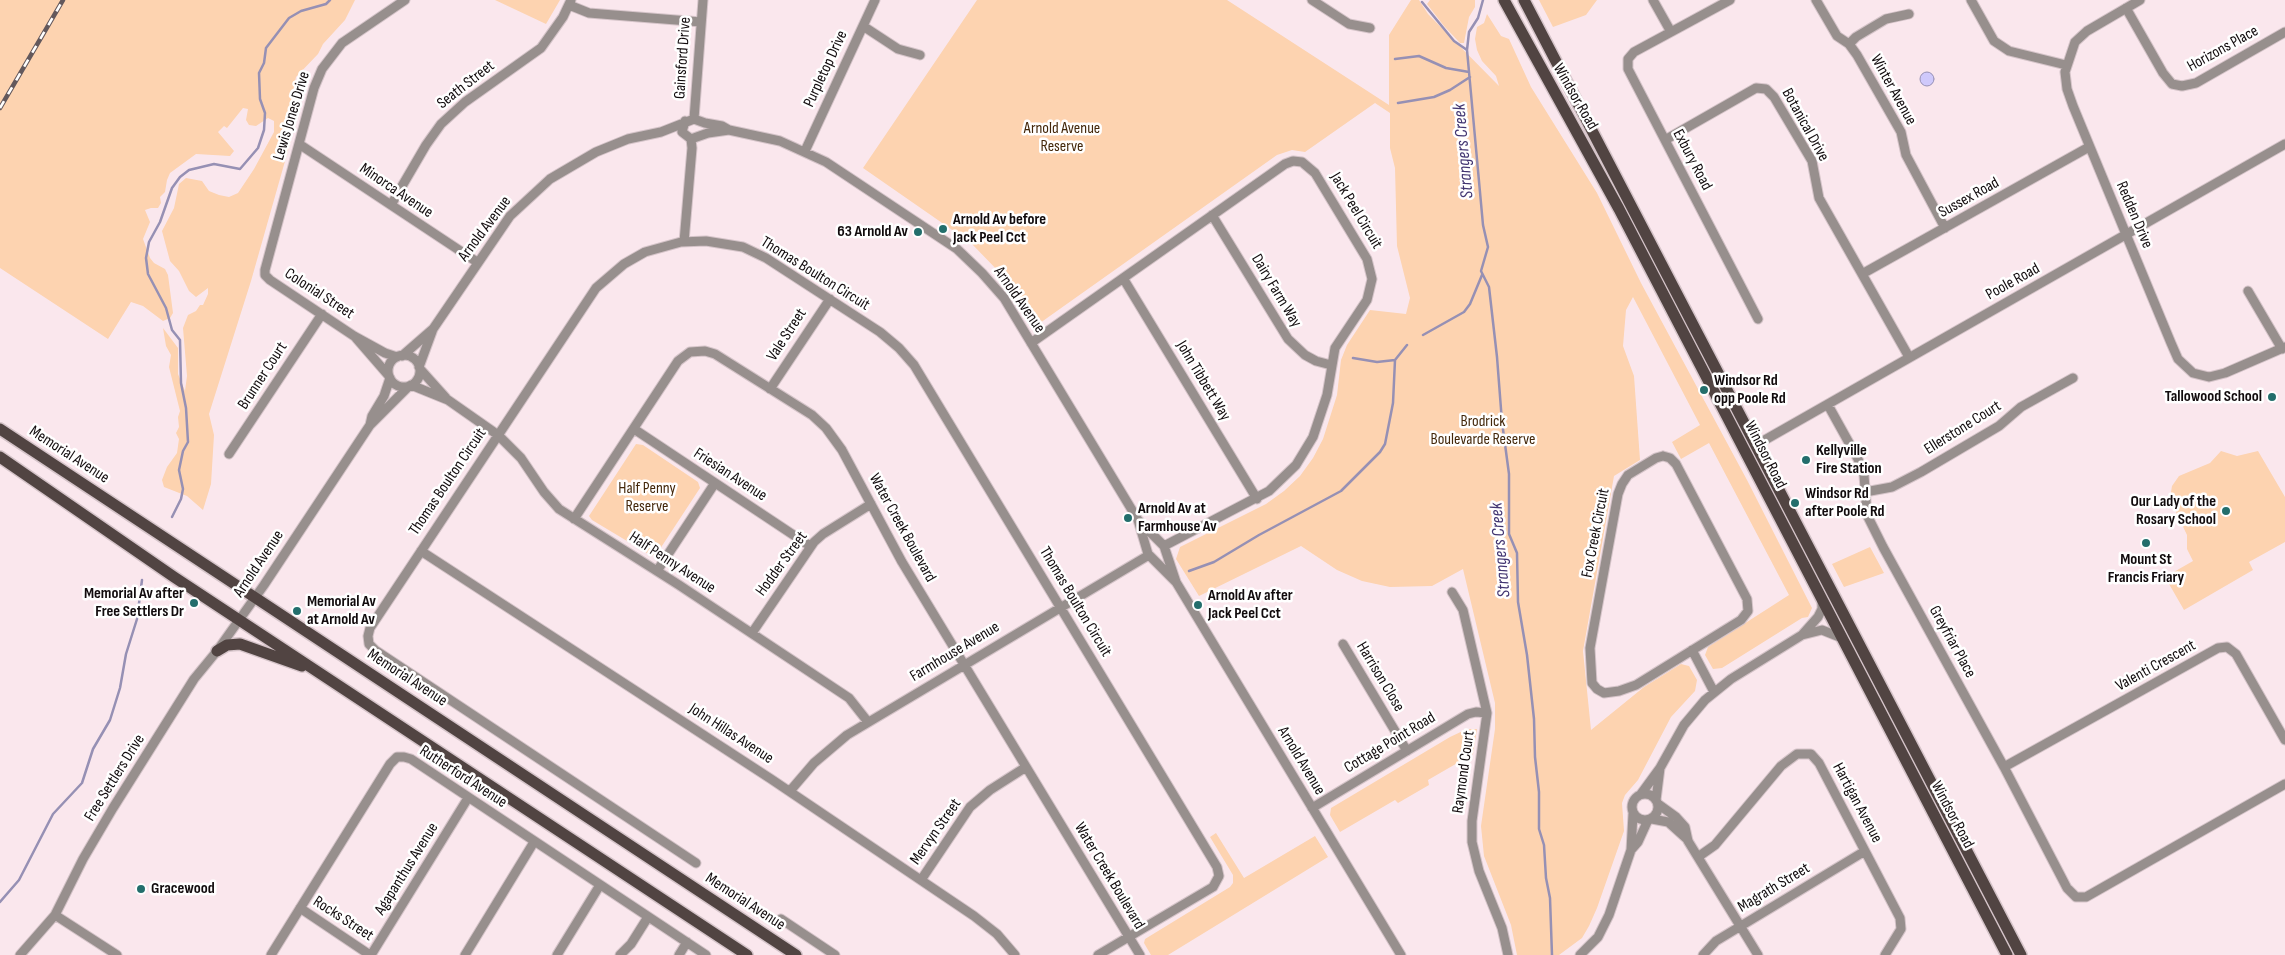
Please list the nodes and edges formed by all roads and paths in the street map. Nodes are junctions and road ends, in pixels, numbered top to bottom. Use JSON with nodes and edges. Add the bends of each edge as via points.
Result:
{"nodes":[{"id":1,"x":405,"y":0,"type":"edge"},
{"id":2,"x":703,"y":0,"type":"edge"},
{"id":3,"x":874,"y":0,"type":"edge"},
{"id":4,"x":1312,"y":0,"type":"edge"},
{"id":5,"x":1504,"y":0,"type":"edge"},
{"id":6,"x":1524,"y":0,"type":"edge"},
{"id":7,"x":1653,"y":0,"type":"edge"},
{"id":8,"x":1730,"y":0,"type":"edge"},
{"id":9,"x":1816,"y":0,"type":"edge"},
{"id":10,"x":1971,"y":0,"type":"edge"},
{"id":11,"x":2140,"y":0,"type":"edge"},
{"id":12,"x":570,"y":2,"type":"edge"},
{"id":13,"x":2126,"y":8,"type":"junction"},
{"id":14,"x":1909,"y":14,"type":"dead end"},
{"id":15,"x":701,"y":22,"type":"junction"},
{"id":16,"x":862,"y":26,"type":"junction"},
{"id":17,"x":1370,"y":28,"type":"dead end"},
{"id":18,"x":1671,"y":32,"type":"junction"},
{"id":19,"x":2285,"y":32,"type":"edge"},
{"id":20,"x":1849,"y":44,"type":"junction"},
{"id":21,"x":920,"y":56,"type":"dead end"},
{"id":22,"x":2066,"y":65,"type":"junction"},
{"id":23,"x":693,"y":121,"type":"junction"},
{"id":24,"x":729,"y":130,"type":"junction"},
{"id":25,"x":661,"y":132,"type":"junction"},
{"id":26,"x":700,"y":136,"type":"junction"},
{"id":27,"x":687,"y":137,"type":"junction"},
{"id":28,"x":1665,"y":140,"type":"junction"},
{"id":29,"x":299,"y":144,"type":"junction"},
{"id":30,"x":2285,"y":144,"type":"edge"},
{"id":31,"x":2089,"y":147,"type":"junction"},
{"id":32,"x":806,"y":151,"type":"junction"},
{"id":33,"x":391,"y":205,"type":"junction"},
{"id":34,"x":1212,"y":215,"type":"junction"},
{"id":35,"x":1946,"y":228,"type":"junction"},
{"id":36,"x":2126,"y":235,"type":"junction"},
{"id":37,"x":684,"y":242,"type":"junction"},
{"id":38,"x":477,"y":262,"type":"junction"},
{"id":39,"x":1862,"y":274,"type":"junction"},
{"id":40,"x":267,"y":277,"type":"joint"},
{"id":41,"x":1123,"y":278,"type":"junction"},
{"id":42,"x":2248,"y":291,"type":"dead end"},
{"id":43,"x":830,"y":299,"type":"junction"},
{"id":44,"x":322,"y":314,"type":"junction"},
{"id":45,"x":1758,"y":319,"type":"dead end"},
{"id":46,"x":433,"y":329,"type":"junction"},
{"id":47,"x":354,"y":336,"type":"junction"},
{"id":48,"x":1031,"y":343,"type":"junction"},
{"id":49,"x":2283,"y":348,"type":"edge"},
{"id":50,"x":400,"y":356,"type":"junction"},
{"id":51,"x":1909,"y":358,"type":"junction"},
{"id":52,"x":1331,"y":365,"type":"junction"},
{"id":53,"x":419,"y":368,"type":"junction"},
{"id":54,"x":390,"y":377,"type":"junction"},
{"id":55,"x":2073,"y":378,"type":"dead end"},
{"id":56,"x":410,"y":386,"type":"junction"},
{"id":57,"x":770,"y":389,"type":"junction"},
{"id":58,"x":448,"y":400,"type":"junction"},
{"id":59,"x":1828,"y":405,"type":"junction"},
{"id":60,"x":370,"y":425,"type":"junction"},
{"id":61,"x":0,"y":429,"type":"edge"},
{"id":62,"x":634,"y":429,"type":"junction"},
{"id":63,"x":498,"y":435,"type":"junction"},
{"id":64,"x":1756,"y":446,"type":"junction"},
{"id":65,"x":229,"y":454,"type":"dead end"},
{"id":66,"x":0,"y":457,"type":"edge"},
{"id":67,"x":715,"y":483,"type":"junction"},
{"id":68,"x":1865,"y":492,"type":"junction"},
{"id":69,"x":1257,"y":499,"type":"junction"},
{"id":70,"x":871,"y":504,"type":"junction"},
{"id":71,"x":574,"y":519,"type":"junction"},
{"id":72,"x":1138,"y":520,"type":"junction"},
{"id":73,"x":810,"y":546,"type":"junction"},
{"id":74,"x":1163,"y":547,"type":"junction"},
{"id":75,"x":421,"y":551,"type":"junction"},
{"id":76,"x":1150,"y":555,"type":"junction"},
{"id":77,"x":657,"y":571,"type":"junction"},
{"id":78,"x":1176,"y":582,"type":"junction"},
{"id":79,"x":1452,"y":592,"type":"dead end"},
{"id":80,"x":256,"y":597,"type":"junction"},
{"id":81,"x":1822,"y":599,"type":"junction"},
{"id":82,"x":1060,"y":607,"type":"junction"},
{"id":83,"x":240,"y":620,"type":"junction"},
{"id":84,"x":752,"y":634,"type":"junction"},
{"id":85,"x":1802,"y":635,"type":"junction"},
{"id":86,"x":1842,"y":638,"type":"junction"},
{"id":87,"x":1343,"y":644,"type":"dead end"},
{"id":88,"x":1692,"y":650,"type":"junction"},
{"id":89,"x":217,"y":651,"type":"junction"},
{"id":90,"x":964,"y":664,"type":"junction"},
{"id":91,"x":313,"y":668,"type":"junction"},
{"id":92,"x":1714,"y":692,"type":"junction"},
{"id":93,"x":1487,"y":713,"type":"junction"},
{"id":94,"x":868,"y":722,"type":"junction"},
{"id":95,"x":2285,"y":740,"type":"edge"},
{"id":96,"x":1407,"y":750,"type":"junction"},
{"id":97,"x":2004,"y":767,"type":"junction"},
{"id":98,"x":1026,"y":768,"type":"junction"},
{"id":99,"x":1660,"y":768,"type":"junction"},
{"id":100,"x":2285,"y":784,"type":"edge"},
{"id":101,"x":790,"y":791,"type":"junction"},
{"id":102,"x":1641,"y":794,"type":"junction"},
{"id":103,"x":468,"y":798,"type":"junction"},
{"id":104,"x":1657,"y":802,"type":"junction"},
{"id":105,"x":1312,"y":808,"type":"junction"},
{"id":106,"x":1633,"y":814,"type":"junction"},
{"id":107,"x":1650,"y":820,"type":"junction"},
{"id":108,"x":1688,"y":841,"type":"junction"},
{"id":109,"x":534,"y":842,"type":"junction"},
{"id":110,"x":1631,"y":850,"type":"junction"},
{"id":111,"x":1865,"y":851,"type":"junction"},
{"id":112,"x":1698,"y":857,"type":"junction"},
{"id":113,"x":696,"y":863,"type":"dead end"},
{"id":114,"x":921,"y":880,"type":"junction"},
{"id":115,"x":600,"y":885,"type":"junction"},
{"id":116,"x":300,"y":908,"type":"junction"},
{"id":117,"x":55,"y":915,"type":"junction"},
{"id":118,"x":648,"y":916,"type":"junction"},
{"id":119,"x":781,"y":919,"type":"dead end"},
{"id":120,"x":1740,"y":926,"type":"junction"},
{"id":121,"x":1129,"y":937,"type":"junction"},
{"id":122,"x":687,"y":942,"type":"junction"},
{"id":123,"x":1584,"y":954,"type":"edge"},
{"id":124,"x":20,"y":955,"type":"edge"},
{"id":125,"x":117,"y":955,"type":"edge"},
{"id":126,"x":271,"y":955,"type":"edge"},
{"id":127,"x":371,"y":955,"type":"edge"},
{"id":128,"x":465,"y":955,"type":"edge"},
{"id":129,"x":557,"y":955,"type":"edge"},
{"id":130,"x":620,"y":955,"type":"edge"},
{"id":131,"x":679,"y":955,"type":"edge"},
{"id":132,"x":706,"y":955,"type":"edge"},
{"id":133,"x":747,"y":955,"type":"edge"},
{"id":134,"x":796,"y":955,"type":"edge"},
{"id":135,"x":835,"y":955,"type":"edge"},
{"id":136,"x":1015,"y":955,"type":"edge"},
{"id":137,"x":1098,"y":955,"type":"edge"},
{"id":138,"x":1140,"y":955,"type":"edge"},
{"id":139,"x":1401,"y":955,"type":"edge"},
{"id":140,"x":1508,"y":955,"type":"edge"},
{"id":141,"x":1703,"y":955,"type":"edge"},
{"id":142,"x":1758,"y":955,"type":"edge"},
{"id":143,"x":1885,"y":955,"type":"edge"},
{"id":144,"x":2006,"y":955,"type":"edge"},
{"id":145,"x":2021,"y":955,"type":"edge"}],
"edges":[{"from":1,"to":29,"type":"street","name":"Lewis Jones Drive","via":[[350,37],[327,60],[316,83]]},
{"from":2,"to":15,"type":"street","name":"Gainsford Drive"},
{"from":3,"to":16,"type":"street","name":"Purpletop Drive"},
{"from":4,"to":17,"type":"street","via":[[1349,24]]},
{"from":5,"to":81,"type":"main road","name":"Windsor Road","via":[[1619,209]]},
{"from":6,"to":64,"type":"main road","name":"Windsor Road"},
{"from":7,"to":18,"type":"street"},
{"from":8,"to":18,"type":"street"},
{"from":9,"to":20,"type":"street","name":"Winter Avenue","via":[[1837,36]]},
{"from":10,"to":22,"type":"street","via":[[1994,41],[2009,51]]},
{"from":11,"to":13,"type":"street","name":"Redden Drive"},
{"from":12,"to":15,"type":"street","via":[[589,13]]},
{"from":12,"to":33,"type":"street","name":"Seath Street","via":[[541,48],[465,102],[441,124]]},
{"from":13,"to":19,"type":"street","name":"Horizons Place","via":[[2163,73],[2172,84],[2182,86],[2196,83]]},
{"from":13,"to":22,"type":"street","name":"Redden Drive","via":[[2075,42]]},
{"from":14,"to":20,"type":"street","via":[[1886,20],[1856,36]]},
{"from":15,"to":23,"type":"street","name":"Gainsford Drive"},
{"from":16,"to":21,"type":"street","via":[[898,49]]},
{"from":16,"to":32,"type":"street","name":"Purpletop Drive"},
{"from":18,"to":28,"type":"street","name":"Exbury Road","via":[[1628,58],[1628,69]]},
{"from":20,"to":35,"type":"street","name":"Winter Avenue","via":[[1901,132],[1906,155]]},
{"from":22,"to":31,"type":"street","name":"Redden Drive","via":[[2067,89]]},
{"from":23,"to":24,"type":"street","name":"Arnold Avenue"},
{"from":23,"to":25,"type":"street","name":"Arnold Avenue"},
{"from":23,"to":26,"type":"street","via":[[703,129]]},
{"from":23,"to":27,"type":"street","via":[[682,128]]},
{"from":24,"to":26,"type":"street","name":"Arnold Avenue"},
{"from":24,"to":32,"type":"street","name":"Arnold Avenue","via":[[764,136]]},
{"from":25,"to":27,"type":"street","name":"Arnold Avenue"},
{"from":25,"to":38,"type":"street","name":"Arnold Avenue","via":[[604,148],[550,179],[510,216]]},
{"from":26,"to":27,"type":"street","name":"Arnold Avenue"},
{"from":27,"to":37,"type":"street"},
{"from":28,"to":39,"type":"street","name":"Botanical Drive","via":[[1756,88],[1766,89],[1774,97],[1812,162],[1819,198]]},
{"from":28,"to":45,"type":"street","name":"Exbury Road"},
{"from":29,"to":33,"type":"street","name":"Minorca Avenue"},
{"from":29,"to":40,"type":"street","name":"Lewis Jones Drive","via":[[265,270]]},
{"from":30,"to":36,"type":"street","name":"Poole Road"},
{"from":31,"to":35,"type":"street","name":"Sussex Road"},
{"from":31,"to":36,"type":"street","name":"Redden Drive"},
{"from":32,"to":48,"type":"street","name":"Arnold Avenue","via":[[957,249],[994,285]]},
{"from":33,"to":38,"type":"street","name":"Minorca Avenue"},
{"from":34,"to":41,"type":"street","name":"Jack Peel Circuit"},
{"from":34,"to":52,"type":"street","name":"Dairy Farm Way","via":[[1288,339],[1304,355]]},
{"from":34,"to":52,"type":"street","name":"Jack Peel Circuit","via":[[1288,162],[1302,162],[1315,172],[1367,259],[1372,278],[1367,300],[1337,344]]},
{"from":35,"to":39,"type":"street","name":"Sussex Road"},
{"from":36,"to":49,"type":"street","name":"Redden Drive","via":[[2178,359],[2193,373],[2209,377],[2225,373]]},
{"from":36,"to":51,"type":"street","name":"Poole Road"},
{"from":37,"to":43,"type":"street","name":"Thomas Boulton Circuit","via":[[718,242],[755,252]]},
{"from":37,"to":63,"type":"street","name":"Thomas Boulton Circuit","via":[[645,252],[605,279]]},
{"from":38,"to":46,"type":"street","name":"Arnold Avenue"},
{"from":39,"to":51,"type":"street","name":"Botanical Drive"},
{"from":40,"to":44,"type":"street","name":"Colonial Street"},
{"from":41,"to":48,"type":"street","name":"Jack Peel Circuit"},
{"from":41,"to":69,"type":"street","name":"John Tibbett Way"},
{"from":42,"to":49,"type":"street"},
{"from":43,"to":57,"type":"street","name":"Vale Street"},
{"from":43,"to":82,"type":"street","name":"Thomas Boulton Circuit","via":[[890,340],[914,365]]},
{"from":44,"to":47,"type":"street","name":"Colonial Street"},
{"from":44,"to":65,"type":"street","name":"Brunner Court"},
{"from":46,"to":50,"type":"street","name":"Arnold Avenue"},
{"from":46,"to":53,"type":"street","name":"Arnold Avenue"},
{"from":47,"to":50,"type":"street","name":"Colonial Street","via":[[385,353]]},
{"from":47,"to":54,"type":"street","name":"Colonial Street"},
{"from":48,"to":72,"type":"street","name":"Arnold Avenue"},
{"from":50,"to":53,"type":"street","via":[[413,358]]},
{"from":50,"to":54,"type":"street","via":[[390,365]]},
{"from":51,"to":59,"type":"street","name":"Poole Road"},
{"from":52,"to":69,"type":"street","name":"Jack Peel Circuit","via":[[1327,395],[1308,446],[1288,475]]},
{"from":53,"to":56,"type":"street","via":[[419,377]]},
{"from":53,"to":58,"type":"street","name":"Half Penny Avenue"},
{"from":54,"to":56,"type":"street","via":[[398,386]]},
{"from":54,"to":60,"type":"street","name":"Arnold Avenue"},
{"from":55,"to":68,"type":"street","name":"Ellerstone Court","via":[[2021,406],[1999,426],[1921,472],[1892,487]]},
{"from":56,"to":58,"type":"street","name":"Half Penny Avenue"},
{"from":56,"to":60,"type":"street","name":"Arnold Avenue"},
{"from":57,"to":62,"type":"street","name":"Water Creek Boulevard","via":[[710,352],[690,352],[678,361]]},
{"from":57,"to":70,"type":"street","name":"Water Creek Boulevard","via":[[812,415],[826,428],[842,450]]},
{"from":58,"to":63,"type":"street","name":"Half Penny Avenue"},
{"from":59,"to":64,"type":"street","name":"Poole Road"},
{"from":59,"to":68,"type":"street","name":"Greyfriar Place","via":[[1858,459],[1864,475]]},
{"from":60,"to":80,"type":"street","name":"Arnold Avenue"},
{"from":61,"to":80,"type":"main road","name":"Memorial Avenue"},
{"from":62,"to":67,"type":"street","name":"Friesian Avenue"},
{"from":62,"to":71,"type":"street","name":"Water Creek Boulevard"},
{"from":63,"to":71,"type":"street","name":"Half Penny Avenue","via":[[521,458],[549,500]]},
{"from":63,"to":75,"type":"street","name":"Thomas Boulton Circuit"},
{"from":64,"to":145,"type":"main road","name":"Windsor Road"},
{"from":66,"to":83,"type":"main road"},
{"from":67,"to":73,"type":"street","name":"Friesian Avenue"},
{"from":67,"to":77,"type":"street"},
{"from":68,"to":97,"type":"street","name":"Greyfriar Place","via":[[1867,516]]},
{"from":69,"to":74,"type":"street","name":"Jack Peel Circuit"},
{"from":70,"to":73,"type":"street","name":"Hodder Street","via":[[823,534]]},
{"from":70,"to":90,"type":"street","name":"Water Creek Boulevard"},
{"from":71,"to":77,"type":"street","name":"Half Penny Avenue"},
{"from":72,"to":74,"type":"street","name":"Arnold Avenue"},
{"from":72,"to":76,"type":"street","name":"Arnold Avenue"},
{"from":73,"to":84,"type":"street","name":"Hodder Street"},
{"from":74,"to":76,"type":"street","via":[[1151,544]]},
{"from":74,"to":76,"type":"street","via":[[1162,558]]},
{"from":74,"to":78,"type":"street","name":"Arnold Avenue"},
{"from":75,"to":101,"type":"street","name":"John Hillas Avenue"},
{"from":75,"to":113,"type":"street","name":"Thomas Boulton Circuit","via":[[370,628],[368,636],[372,648]]},
{"from":76,"to":78,"type":"street","name":"Arnold Avenue"},
{"from":76,"to":82,"type":"street","name":"Farmhouse Avenue"},
{"from":77,"to":84,"type":"street","name":"Half Penny Avenue"},
{"from":78,"to":105,"type":"street","name":"Arnold Avenue"},
{"from":79,"to":93,"type":"street","name":"Raymond Court","via":[[1463,610]]},
{"from":80,"to":83,"type":"street","name":"Arnold Avenue"},
{"from":80,"to":134,"type":"main road","name":"Memorial Avenue"},
{"from":81,"to":85,"type":"street","via":[[1818,617]]},
{"from":81,"to":86,"type":"main road","name":"Windsor Road"},
{"from":82,"to":90,"type":"street","name":"Farmhouse Avenue"},
{"from":82,"to":121,"type":"street","name":"Thomas Boulton Circuit","via":[[1218,871],[1218,880],[1213,886]]},
{"from":83,"to":89,"type":"street","name":"Free Settlers Drive"},
{"from":83,"to":91,"type":"main road"},
{"from":84,"to":94,"type":"street","name":"Half Penny Avenue","via":[[849,698]]},
{"from":85,"to":86,"type":"street","via":[[1827,631]]},
{"from":85,"to":92,"type":"street"},
{"from":86,"to":144,"type":"main road","name":"Windsor Road"},
{"from":87,"to":96,"type":"street","name":"Harrison Close"},
{"from":88,"to":88,"type":"street","name":"Fox Creek Circuit","via":[[1628,689],[1604,693],[1592,683],[1590,648],[1620,488],[1628,475],[1660,456],[1670,458],[1676,464],[1748,603],[1744,617]]},
{"from":88,"to":92,"type":"street"},
{"from":89,"to":91,"type":"main road","via":[[227,645],[240,644]]},
{"from":89,"to":117,"type":"street","name":"Free Settlers Drive","via":[[194,679],[113,808]]},
{"from":90,"to":94,"type":"street","name":"Farmhouse Avenue"},
{"from":90,"to":98,"type":"street","name":"Water Creek Boulevard"},
{"from":91,"to":133,"type":"main road"},
{"from":92,"to":99,"type":"street","via":[[1684,725]]},
{"from":93,"to":96,"type":"street","name":"Cottage Point Road","via":[[1468,714]]},
{"from":93,"to":140,"type":"street","name":"Raymond Court","via":[[1472,842]]},
{"from":94,"to":101,"type":"street","name":"Farmhouse Avenue","via":[[825,752]]},
{"from":95,"to":97,"type":"street","name":"Valenti Crescent","via":[[2236,654],[2227,647],[2218,648]]},
{"from":96,"to":105,"type":"street","name":"Cottage Point Road"},
{"from":97,"to":100,"type":"street","name":"Greyfriar Place","via":[[2067,888],[2076,897],[2086,897]]},
{"from":98,"to":114,"type":"street","name":"Mervyn Street","via":[[990,790],[970,807]]},
{"from":98,"to":121,"type":"street","name":"Water Creek Boulevard"},
{"from":99,"to":102,"type":"street"},
{"from":99,"to":104,"type":"street"},
{"from":101,"to":114,"type":"street","name":"John Hillas Avenue"},
{"from":102,"to":104,"type":"street","via":[[1648,794]]},
{"from":102,"to":106,"type":"street","via":[[1632,804]]},
{"from":103,"to":109,"type":"street","name":"Rutherford Avenue"},
{"from":103,"to":116,"type":"street","name":"Rutherford Avenue","via":[[411,759],[397,757]]},
{"from":103,"to":127,"type":"street","name":"Agapanthus Avenue"},
{"from":104,"to":107,"type":"street","via":[[1658,810]]},
{"from":104,"to":108,"type":"street","via":[[1682,824]]},
{"from":105,"to":139,"type":"street","name":"Arnold Avenue"},
{"from":106,"to":107,"type":"street","via":[[1638,819]]},
{"from":106,"to":110,"type":"street"},
{"from":107,"to":108,"type":"street","via":[[1668,822]]},
{"from":107,"to":110,"type":"street"},
{"from":108,"to":112,"type":"street"},
{"from":109,"to":115,"type":"street","name":"Rutherford Avenue"},
{"from":109,"to":128,"type":"street"},
{"from":110,"to":123,"type":"street","via":[[1606,923]]},
{"from":111,"to":112,"type":"street","name":"Hartigan Avenue","via":[[1817,759],[1802,753],[1774,774],[1715,845]]},
{"from":111,"to":120,"type":"street","name":"Magrath Street"},
{"from":111,"to":143,"type":"street","name":"Hartigan Avenue","via":[[1901,922],[1899,932]]},
{"from":112,"to":120,"type":"street"},
{"from":114,"to":136,"type":"street","name":"John Hillas Avenue","via":[[982,921]]},
{"from":115,"to":118,"type":"street","name":"Rutherford Avenue"},
{"from":115,"to":129,"type":"street"},
{"from":116,"to":126,"type":"street","name":"Rutherford Avenue"},
{"from":116,"to":127,"type":"street","name":"Rocks Street"},
{"from":117,"to":124,"type":"street","name":"Free Settlers Drive"},
{"from":117,"to":125,"type":"street"},
{"from":118,"to":122,"type":"street","name":"Rutherford Avenue"},
{"from":118,"to":130,"type":"street","via":[[631,944]]},
{"from":119,"to":135,"type":"street"},
{"from":120,"to":141,"type":"street","name":"Magrath Street","via":[[1711,944]]},
{"from":120,"to":142,"type":"street"},
{"from":121,"to":137,"type":"street","name":"Thomas Boulton Circuit"},
{"from":121,"to":138,"type":"street","name":"Water Creek Boulevard"},
{"from":122,"to":131,"type":"street"},
{"from":122,"to":132,"type":"street","name":"Rutherford Avenue"}]}
